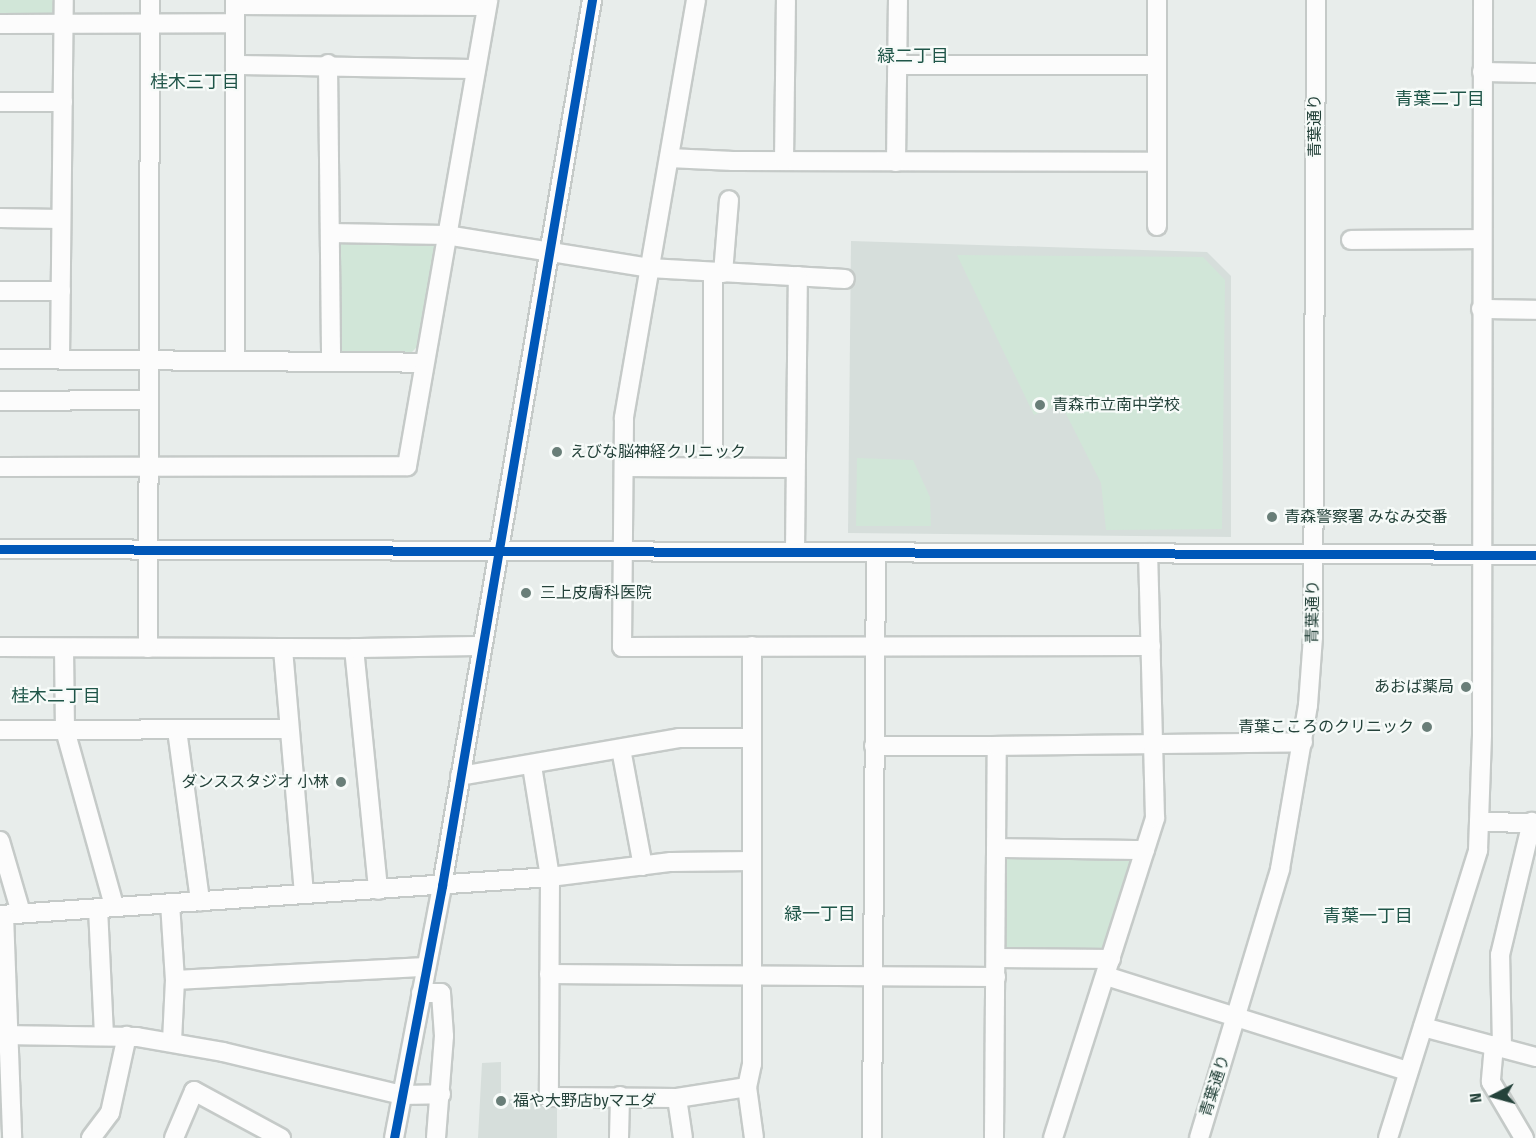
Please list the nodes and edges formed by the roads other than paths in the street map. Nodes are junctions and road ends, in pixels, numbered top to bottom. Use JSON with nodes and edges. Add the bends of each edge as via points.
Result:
{"nodes":[{"id":1,"x":64,"y":0,"type":"edge"},
{"id":2,"x":150,"y":0,"type":"edge"},
{"id":3,"x":592,"y":0,"type":"edge"},
{"id":4,"x":696,"y":0,"type":"edge"},
{"id":5,"x":786,"y":0,"type":"edge"},
{"id":6,"x":898,"y":0,"type":"edge"},
{"id":7,"x":1157,"y":0,"type":"edge"},
{"id":8,"x":1316,"y":0,"type":"edge"},
{"id":9,"x":1483,"y":0,"type":"edge"},
{"id":10,"x":487,"y":3,"type":"edge"},
{"id":11,"x":235,"y":9,"type":"edge"},
{"id":12,"x":150,"y":23,"type":"junction"},
{"id":13,"x":0,"y":24,"type":"edge"},
{"id":14,"x":64,"y":24,"type":"junction"},
{"id":15,"x":328,"y":64,"type":"junction"},
{"id":16,"x":235,"y":65,"type":"junction"},
{"id":17,"x":898,"y":65,"type":"junction"},
{"id":18,"x":1157,"y":65,"type":"junction"},
{"id":19,"x":476,"y":69,"type":"junction"},
{"id":20,"x":1482,"y":72,"type":"junction"},
{"id":21,"x":1536,"y":73,"type":"edge"},
{"id":22,"x":0,"y":102,"type":"edge"},
{"id":23,"x":63,"y":102,"type":"junction"},
{"id":24,"x":669,"y":158,"type":"junction"},
{"id":25,"x":784,"y":161,"type":"junction"},
{"id":26,"x":897,"y":162,"type":"junction"},
{"id":27,"x":1157,"y":162,"type":"junction"},
{"id":28,"x":729,"y":200,"type":"dead end"},
{"id":29,"x":0,"y":218,"type":"edge"},
{"id":30,"x":61,"y":219,"type":"junction"},
{"id":31,"x":1157,"y":226,"type":"dead end"},
{"id":32,"x":330,"y":233,"type":"junction"},
{"id":33,"x":446,"y":236,"type":"junction"},
{"id":34,"x":1481,"y":239,"type":"junction"},
{"id":35,"x":1351,"y":240,"type":"dead end"},
{"id":36,"x":549,"y":250,"type":"junction"},
{"id":37,"x":649,"y":268,"type":"junction"},
{"id":38,"x":718,"y":273,"type":"junction"},
{"id":39,"x":798,"y":276,"type":"junction"},
{"id":40,"x":845,"y":279,"type":"dead end"},
{"id":41,"x":0,"y":291,"type":"edge"},
{"id":42,"x":61,"y":291,"type":"junction"},
{"id":43,"x":1481,"y":309,"type":"junction"},
{"id":44,"x":1536,"y":310,"type":"edge"},
{"id":45,"x":0,"y":359,"type":"edge"},
{"id":46,"x":60,"y":359,"type":"junction"},
{"id":47,"x":149,"y":360,"type":"junction"},
{"id":48,"x":235,"y":361,"type":"junction"},
{"id":49,"x":331,"y":362,"type":"junction"},
{"id":50,"x":424,"y":363,"type":"junction"},
{"id":51,"x":149,"y":400,"type":"junction"},
{"id":52,"x":0,"y":401,"type":"edge"},
{"id":53,"x":0,"y":466,"type":"edge"},
{"id":54,"x":149,"y":466,"type":"junction"},
{"id":55,"x":624,"y":467,"type":"junction"},
{"id":56,"x":713,"y":467,"type":"junction"},
{"id":57,"x":795,"y":468,"type":"junction"},
{"id":58,"x":0,"y":549,"type":"edge"},
{"id":59,"x":149,"y":549,"type":"junction"},
{"id":60,"x":623,"y":550,"type":"junction"},
{"id":61,"x":497,"y":551,"type":"junction"},
{"id":62,"x":795,"y":551,"type":"junction"},
{"id":63,"x":876,"y":552,"type":"junction"},
{"id":64,"x":1148,"y":553,"type":"junction"},
{"id":65,"x":1314,"y":553,"type":"junction"},
{"id":66,"x":1481,"y":554,"type":"junction"},
{"id":67,"x":1536,"y":555,"type":"edge"},
{"id":68,"x":874,"y":645,"type":"junction"},
{"id":69,"x":482,"y":646,"type":"junction"},
{"id":70,"x":752,"y":646,"type":"junction"},
{"id":71,"x":1151,"y":646,"type":"junction"},
{"id":72,"x":0,"y":647,"type":"edge"},
{"id":73,"x":64,"y":648,"type":"junction"},
{"id":74,"x":148,"y":648,"type":"junction"},
{"id":75,"x":354,"y":648,"type":"junction"},
{"id":76,"x":283,"y":649,"type":"junction"},
{"id":77,"x":289,"y":729,"type":"junction"},
{"id":78,"x":0,"y":730,"type":"edge"},
{"id":79,"x":65,"y":730,"type":"junction"},
{"id":80,"x":177,"y":730,"type":"junction"},
{"id":81,"x":749,"y":738,"type":"junction"},
{"id":82,"x":1303,"y":742,"type":"junction"},
{"id":83,"x":1155,"y":744,"type":"junction"},
{"id":84,"x":997,"y":746,"type":"junction"},
{"id":85,"x":874,"y":747,"type":"junction"},
{"id":86,"x":621,"y":749,"type":"junction"},
{"id":87,"x":532,"y":766,"type":"junction"},
{"id":88,"x":460,"y":776,"type":"junction"},
{"id":89,"x":1479,"y":822,"type":"junction"},
{"id":90,"x":1534,"y":823,"type":"edge"},
{"id":91,"x":0,"y":841,"type":"edge"},
{"id":92,"x":996,"y":848,"type":"junction"},
{"id":93,"x":1145,"y":850,"type":"junction"},
{"id":94,"x":751,"y":861,"type":"junction"},
{"id":95,"x":643,"y":866,"type":"junction"},
{"id":96,"x":550,"y":878,"type":"junction"},
{"id":97,"x":442,"y":886,"type":"junction"},
{"id":98,"x":378,"y":890,"type":"junction"},
{"id":99,"x":304,"y":894,"type":"junction"},
{"id":100,"x":200,"y":901,"type":"junction"},
{"id":101,"x":170,"y":903,"type":"junction"},
{"id":102,"x":106,"y":907,"type":"junction"},
{"id":103,"x":8,"y":914,"type":"edge"},
{"id":104,"x":996,"y":958,"type":"junction"},
{"id":105,"x":426,"y":967,"type":"junction"},
{"id":106,"x":1108,"y":967,"type":"junction"},
{"id":107,"x":549,"y":974,"type":"junction"},
{"id":108,"x":872,"y":975,"type":"junction"},
{"id":109,"x":749,"y":976,"type":"junction"},
{"id":110,"x":996,"y":978,"type":"junction"},
{"id":111,"x":175,"y":980,"type":"junction"},
{"id":112,"x":421,"y":993,"type":"junction"},
{"id":113,"x":1237,"y":1017,"type":"junction"},
{"id":114,"x":1424,"y":1027,"type":"junction"},
{"id":115,"x":5,"y":1035,"type":"edge"},
{"id":116,"x":104,"y":1035,"type":"junction"},
{"id":117,"x":127,"y":1036,"type":"junction"},
{"id":118,"x":172,"y":1042,"type":"junction"},
{"id":119,"x":1498,"y":1046,"type":"junction"},
{"id":120,"x":1536,"y":1057,"type":"edge"},
{"id":121,"x":1408,"y":1071,"type":"junction"},
{"id":122,"x":747,"y":1087,"type":"junction"},
{"id":123,"x":441,"y":1094,"type":"junction"},
{"id":124,"x":402,"y":1095,"type":"junction"},
{"id":125,"x":620,"y":1096,"type":"junction"},
{"id":126,"x":677,"y":1098,"type":"junction"},
{"id":127,"x":12,"y":1138,"type":"edge"},
{"id":128,"x":91,"y":1138,"type":"edge"},
{"id":129,"x":174,"y":1138,"type":"edge"},
{"id":130,"x":281,"y":1138,"type":"edge"},
{"id":131,"x":394,"y":1138,"type":"edge"},
{"id":132,"x":436,"y":1138,"type":"edge"},
{"id":133,"x":619,"y":1138,"type":"edge"},
{"id":134,"x":683,"y":1138,"type":"edge"},
{"id":135,"x":754,"y":1138,"type":"edge"},
{"id":136,"x":872,"y":1138,"type":"edge"},
{"id":137,"x":994,"y":1138,"type":"edge"},
{"id":138,"x":1053,"y":1138,"type":"edge"},
{"id":139,"x":1198,"y":1138,"type":"edge"},
{"id":140,"x":1388,"y":1138,"type":"edge"},
{"id":141,"x":1524,"y":1138,"type":"edge"}],
"edges":[{"from":1,"to":14,"type":"street"},
{"from":2,"to":12,"type":"street"},
{"from":3,"to":36,"type":"street"},
{"from":4,"to":24,"type":"street"},
{"from":5,"to":25,"type":"street"},
{"from":6,"to":17,"type":"street"},
{"from":7,"to":18,"type":"street"},
{"from":8,"to":65,"type":"street","name":"青葉通り"},
{"from":9,"to":20,"type":"street"},
{"from":10,"to":11,"type":"street"},
{"from":10,"to":19,"type":"street"},
{"from":11,"to":12,"type":"street"},
{"from":11,"to":16,"type":"street"},
{"from":12,"to":14,"type":"street"},
{"from":12,"to":47,"type":"street"},
{"from":13,"to":14,"type":"street"},
{"from":14,"to":23,"type":"street"},
{"from":15,"to":16,"type":"street"},
{"from":15,"to":19,"type":"street"},
{"from":15,"to":32,"type":"street"},
{"from":16,"to":48,"type":"street"},
{"from":17,"to":18,"type":"street"},
{"from":17,"to":26,"type":"street"},
{"from":18,"to":27,"type":"street"},
{"from":19,"to":33,"type":"street"},
{"from":20,"to":21,"type":"street"},
{"from":20,"to":34,"type":"street"},
{"from":22,"to":23,"type":"street"},
{"from":23,"to":30,"type":"street"},
{"from":24,"to":25,"type":"street"},
{"from":24,"to":37,"type":"street"},
{"from":25,"to":26,"type":"street"},
{"from":26,"to":27,"type":"street"},
{"from":27,"to":31,"type":"street"},
{"from":28,"to":38,"type":"street"},
{"from":29,"to":30,"type":"street"},
{"from":30,"to":42,"type":"street"},
{"from":32,"to":33,"type":"street"},
{"from":32,"to":49,"type":"street"},
{"from":33,"to":36,"type":"street"},
{"from":33,"to":50,"type":"street"},
{"from":34,"to":35,"type":"street"},
{"from":34,"to":43,"type":"street"},
{"from":36,"to":37,"type":"street"},
{"from":36,"to":61,"type":"street"},
{"from":37,"to":38,"type":"street"},
{"from":37,"to":55,"type":"street","via":[[624,418]]},
{"from":38,"to":39,"type":"street"},
{"from":38,"to":56,"type":"street"},
{"from":39,"to":40,"type":"street"},
{"from":39,"to":57,"type":"street"},
{"from":41,"to":42,"type":"street"},
{"from":42,"to":46,"type":"street"},
{"from":43,"to":44,"type":"street"},
{"from":43,"to":66,"type":"street"},
{"from":45,"to":46,"type":"street"},
{"from":46,"to":47,"type":"street"},
{"from":47,"to":48,"type":"street"},
{"from":47,"to":51,"type":"street"},
{"from":48,"to":49,"type":"street"},
{"from":49,"to":50,"type":"street"},
{"from":50,"to":54,"type":"street","via":[[407,466]]},
{"from":51,"to":52,"type":"street"},
{"from":51,"to":54,"type":"street"},
{"from":53,"to":54,"type":"street"},
{"from":54,"to":59,"type":"street"},
{"from":55,"to":56,"type":"street"},
{"from":55,"to":60,"type":"street"},
{"from":56,"to":57,"type":"street"},
{"from":57,"to":62,"type":"street"},
{"from":58,"to":59,"type":"street"},
{"from":59,"to":61,"type":"street"},
{"from":59,"to":74,"type":"street"},
{"from":60,"to":61,"type":"street"},
{"from":60,"to":62,"type":"street"},
{"from":60,"to":70,"type":"street","via":[[622,647]]},
{"from":61,"to":69,"type":"street"},
{"from":62,"to":63,"type":"street"},
{"from":63,"to":64,"type":"street"},
{"from":63,"to":68,"type":"street"},
{"from":64,"to":65,"type":"street"},
{"from":64,"to":71,"type":"street"},
{"from":65,"to":66,"type":"street"},
{"from":65,"to":82,"type":"street","name":"青葉通り","via":[[1313,637]]},
{"from":66,"to":67,"type":"street"},
{"from":66,"to":89,"type":"street"},
{"from":68,"to":70,"type":"street"},
{"from":68,"to":71,"type":"street"},
{"from":68,"to":85,"type":"street"},
{"from":69,"to":75,"type":"street"},
{"from":69,"to":88,"type":"street"},
{"from":70,"to":81,"type":"street"},
{"from":71,"to":83,"type":"street"},
{"from":72,"to":73,"type":"street"},
{"from":73,"to":74,"type":"street"},
{"from":73,"to":79,"type":"street"},
{"from":74,"to":76,"type":"street"},
{"from":75,"to":76,"type":"street"},
{"from":75,"to":98,"type":"street"},
{"from":76,"to":77,"type":"street"},
{"from":77,"to":80,"type":"street"},
{"from":77,"to":99,"type":"street"},
{"from":78,"to":79,"type":"street"},
{"from":79,"to":80,"type":"street"},
{"from":79,"to":102,"type":"street"},
{"from":80,"to":100,"type":"street"},
{"from":81,"to":86,"type":"street","via":[[679,738]]},
{"from":81,"to":94,"type":"street"},
{"from":82,"to":83,"type":"street"},
{"from":82,"to":113,"type":"street","name":"青葉通り","via":[[1282,861]]},
{"from":83,"to":84,"type":"street"},
{"from":83,"to":93,"type":"street","via":[[1156,809]]},
{"from":84,"to":85,"type":"street"},
{"from":84,"to":92,"type":"street"},
{"from":85,"to":108,"type":"street"},
{"from":86,"to":87,"type":"street"},
{"from":86,"to":95,"type":"street"},
{"from":87,"to":88,"type":"street"},
{"from":87,"to":96,"type":"street"},
{"from":88,"to":97,"type":"street"},
{"from":89,"to":90,"type":"street"},
{"from":89,"to":114,"type":"street","via":[[1478,850]]},
{"from":90,"to":119,"type":"street","via":[[1500,955]]},
{"from":91,"to":103,"type":"street"},
{"from":92,"to":93,"type":"street"},
{"from":92,"to":104,"type":"street"},
{"from":93,"to":106,"type":"street"},
{"from":94,"to":95,"type":"street"},
{"from":94,"to":109,"type":"street"},
{"from":95,"to":96,"type":"street"},
{"from":96,"to":97,"type":"street"},
{"from":96,"to":107,"type":"street"},
{"from":97,"to":98,"type":"street"},
{"from":97,"to":105,"type":"street"},
{"from":98,"to":99,"type":"street"},
{"from":99,"to":100,"type":"street"},
{"from":100,"to":101,"type":"street"},
{"from":101,"to":102,"type":"street"},
{"from":101,"to":111,"type":"street"},
{"from":102,"to":103,"type":"street"},
{"from":102,"to":116,"type":"street"},
{"from":103,"to":115,"type":"street"},
{"from":104,"to":106,"type":"street"},
{"from":104,"to":110,"type":"street"},
{"from":105,"to":111,"type":"street"},
{"from":105,"to":112,"type":"street"},
{"from":106,"to":113,"type":"street"},
{"from":106,"to":138,"type":"street"},
{"from":107,"to":109,"type":"street"},
{"from":107,"to":125,"type":"street","via":[[549,1097]]},
{"from":108,"to":109,"type":"street"},
{"from":108,"to":110,"type":"street"},
{"from":108,"to":136,"type":"street"},
{"from":109,"to":122,"type":"street","via":[[752,1064]]},
{"from":110,"to":137,"type":"street"},
{"from":111,"to":118,"type":"street"},
{"from":112,"to":123,"type":"street","via":[[441,993]]},
{"from":112,"to":124,"type":"street"},
{"from":113,"to":121,"type":"street"},
{"from":113,"to":139,"type":"street","name":"青葉通り"},
{"from":114,"to":119,"type":"street"},
{"from":114,"to":121,"type":"street"},
{"from":115,"to":116,"type":"street"},
{"from":115,"to":127,"type":"street"},
{"from":116,"to":117,"type":"street"},
{"from":117,"to":118,"type":"street"},
{"from":117,"to":128,"type":"street","via":[[110,1113]]},
{"from":118,"to":124,"type":"street"},
{"from":119,"to":120,"type":"street"},
{"from":119,"to":141,"type":"street","via":[[1491,1082]]},
{"from":121,"to":140,"type":"street"},
{"from":122,"to":126,"type":"street"},
{"from":122,"to":135,"type":"street"},
{"from":123,"to":124,"type":"street"},
{"from":123,"to":132,"type":"street"},
{"from":124,"to":131,"type":"street"},
{"from":125,"to":126,"type":"street"},
{"from":125,"to":133,"type":"street"},
{"from":126,"to":134,"type":"street"},
{"from":129,"to":130,"type":"street","via":[[194,1090]]}]}
